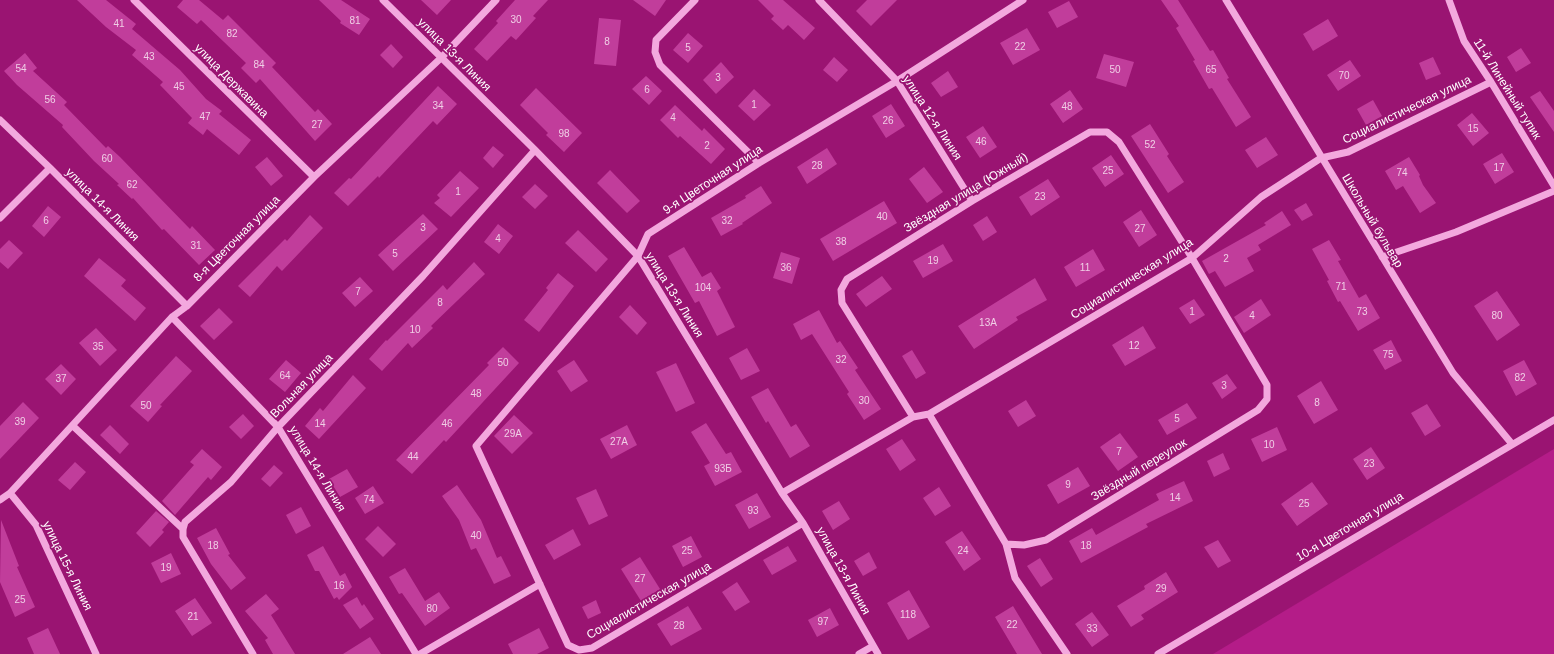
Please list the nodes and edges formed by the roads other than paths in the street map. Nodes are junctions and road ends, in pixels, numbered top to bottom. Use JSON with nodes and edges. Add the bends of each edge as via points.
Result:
{"nodes":[{"id":1,"x":134,"y":0,"type":"edge"},
{"id":2,"x":383,"y":0,"type":"edge"},
{"id":3,"x":496,"y":0,"type":"edge"},
{"id":4,"x":695,"y":0,"type":"edge"},
{"id":5,"x":819,"y":0,"type":"edge"},
{"id":6,"x":1008,"y":0,"type":"edge"},
{"id":7,"x":1023,"y":0,"type":"edge"},
{"id":8,"x":1226,"y":0,"type":"edge"},
{"id":9,"x":1449,"y":0,"type":"edge"},
{"id":10,"x":1013,"y":6,"type":"junction"},
{"id":11,"x":442,"y":57,"type":"junction"},
{"id":12,"x":897,"y":81,"type":"junction"},
{"id":13,"x":1491,"y":82,"type":"junction"},
{"id":14,"x":0,"y":120,"type":"edge"},
{"id":15,"x":535,"y":150,"type":"junction"},
{"id":16,"x":1321,"y":158,"type":"junction"},
{"id":17,"x":759,"y":163,"type":"junction"},
{"id":18,"x":50,"y":168,"type":"junction"},
{"id":19,"x":314,"y":177,"type":"junction"},
{"id":20,"x":1554,"y":186,"type":"edge"},
{"id":21,"x":1554,"y":191,"type":"edge"},
{"id":22,"x":972,"y":201,"type":"junction"},
{"id":23,"x":0,"y":218,"type":"edge"},
{"id":24,"x":638,"y":256,"type":"junction"},
{"id":25,"x":1382,"y":257,"type":"junction"},
{"id":26,"x":1192,"y":258,"type":"junction"},
{"id":27,"x":187,"y":306,"type":"junction"},
{"id":28,"x":172,"y":317,"type":"junction"},
{"id":29,"x":929,"y":414,"type":"junction"},
{"id":30,"x":913,"y":417,"type":"junction"},
{"id":31,"x":1554,"y":420,"type":"edge"},
{"id":32,"x":73,"y":426,"type":"junction"},
{"id":33,"x":278,"y":427,"type":"junction"},
{"id":34,"x":1512,"y":444,"type":"junction"},
{"id":35,"x":476,"y":446,"type":"joint"},
{"id":36,"x":10,"y":493,"type":"junction"},
{"id":37,"x":782,"y":493,"type":"junction"},
{"id":38,"x":0,"y":500,"type":"edge"},
{"id":39,"x":803,"y":523,"type":"junction"},
{"id":40,"x":183,"y":529,"type":"junction"},
{"id":41,"x":1006,"y":544,"type":"junction"},
{"id":42,"x":540,"y":584,"type":"junction"},
{"id":43,"x":873,"y":646,"type":"junction"},
{"id":44,"x":96,"y":654,"type":"edge"},
{"id":45,"x":253,"y":654,"type":"edge"},
{"id":46,"x":416,"y":654,"type":"edge"},
{"id":47,"x":420,"y":654,"type":"edge"},
{"id":48,"x":859,"y":654,"type":"edge"},
{"id":49,"x":878,"y":654,"type":"edge"},
{"id":50,"x":1067,"y":654,"type":"edge"},
{"id":51,"x":1158,"y":654,"type":"edge"}],
"edges":[{"from":1,"to":19,"type":"lane","name":"улица Державина"},
{"from":2,"to":11,"type":"lane","name":"улица 13-я Линия"},
{"from":3,"to":11,"type":"lane","name":"8-я Цветочная улица"},
{"from":4,"to":17,"type":"lane","via":[[656,40],[655,52],[660,65]]},
{"from":5,"to":12,"type":"lane","name":"улица 12-я Линия"},
{"from":6,"to":10,"type":"lane"},
{"from":7,"to":10,"type":"lane","name":"9-я Цветочная улица"},
{"from":8,"to":16,"type":"lane","name":"Школьный бульвар"},
{"from":9,"to":13,"type":"lane","name":"11-й Линейный тупик","via":[[1464,41]]},
{"from":10,"to":12,"type":"lane","name":"9-я Цветочная улица"},
{"from":11,"to":15,"type":"lane","name":"улица 13-я Линия"},
{"from":11,"to":19,"type":"lane","name":"8-я Цветочная улица"},
{"from":12,"to":17,"type":"lane","name":"9-я Цветочная улица"},
{"from":12,"to":22,"type":"lane","name":"улица 12-я Линия"},
{"from":13,"to":16,"type":"lane","name":"Социалистическая улица","via":[[1348,152]]},
{"from":13,"to":20,"type":"lane","name":"11-й Линейный тупик"},
{"from":14,"to":18,"type":"lane","name":"улица 14-я Линия"},
{"from":15,"to":24,"type":"lane","name":"улица 13-я Линия"},
{"from":15,"to":33,"type":"lane","name":"Вольная улица","via":[[423,276]]},
{"from":16,"to":25,"type":"lane","name":"Школьный бульвар"},
{"from":16,"to":26,"type":"lane","name":"Социалистическая улица","via":[[1261,197]]},
{"from":17,"to":24,"type":"lane","name":"9-я Цветочная улица","via":[[648,234]]},
{"from":18,"to":23,"type":"lane"},
{"from":18,"to":27,"type":"lane","name":"улица 14-я Линия"},
{"from":19,"to":27,"type":"lane","name":"8-я Цветочная улица"},
{"from":21,"to":25,"type":"lane","via":[[1456,232]]},
{"from":22,"to":26,"type":"lane","name":"Звёздная улица (Южный)","via":[[1090,132],[1107,132],[1119,142]]},
{"from":22,"to":30,"type":"lane","name":"Звёздная улица (Южный)","via":[[847,279],[841,290],[842,303]]},
{"from":24,"to":35,"type":"lane","name":"9-я Цветочная улица"},
{"from":24,"to":37,"type":"lane","name":"улица 13-я Линия"},
{"from":25,"to":34,"type":"lane","name":"Школьный бульвар","via":[[1453,373]]},
{"from":26,"to":29,"type":"lane","name":"Социалистическая улица"},
{"from":26,"to":41,"type":"lane","name":"Звёздный переулок","via":[[1267,385],[1267,399],[1258,410],[1046,540],[1024,546]]},
{"from":27,"to":28,"type":"lane","name":"8-я Цветочная улица"},
{"from":28,"to":32,"type":"lane","name":"8-я Цветочная улица"},
{"from":28,"to":33,"type":"lane","name":"улица 14-я Линия"},
{"from":29,"to":30,"type":"lane","name":"Социалистическая улица"},
{"from":29,"to":41,"type":"lane"},
{"from":30,"to":37,"type":"lane","name":"Социалистическая улица"},
{"from":31,"to":34,"type":"lane","name":"10-я Цветочная улица"},
{"from":32,"to":36,"type":"lane","name":"8-я Цветочная улица"},
{"from":32,"to":40,"type":"lane"},
{"from":33,"to":40,"type":"lane","name":"Вольная улица","via":[[231,482],[185,522]]},
{"from":33,"to":46,"type":"lane","name":"улица 14-я Линия"},
{"from":34,"to":51,"type":"lane","name":"10-я Цветочная улица"},
{"from":35,"to":42,"type":"lane","name":"Социалистическая улица"},
{"from":36,"to":38,"type":"lane","name":"8-я Цветочная улица"},
{"from":36,"to":44,"type":"lane","name":"улица 15-я Линия","via":[[36,525]]},
{"from":37,"to":39,"type":"lane","name":"улица 13-я Линия"},
{"from":39,"to":42,"type":"lane","name":"Социалистическая улица","via":[[592,648],[579,650],[568,645]]},
{"from":39,"to":43,"type":"lane","name":"улица 13-я Линия"},
{"from":40,"to":45,"type":"lane","via":[[183,537]]},
{"from":41,"to":50,"type":"lane","via":[[1015,578]]},
{"from":42,"to":47,"type":"lane"},
{"from":43,"to":48,"type":"lane"},
{"from":43,"to":49,"type":"lane","name":"улица 13-я Линия"}]}
